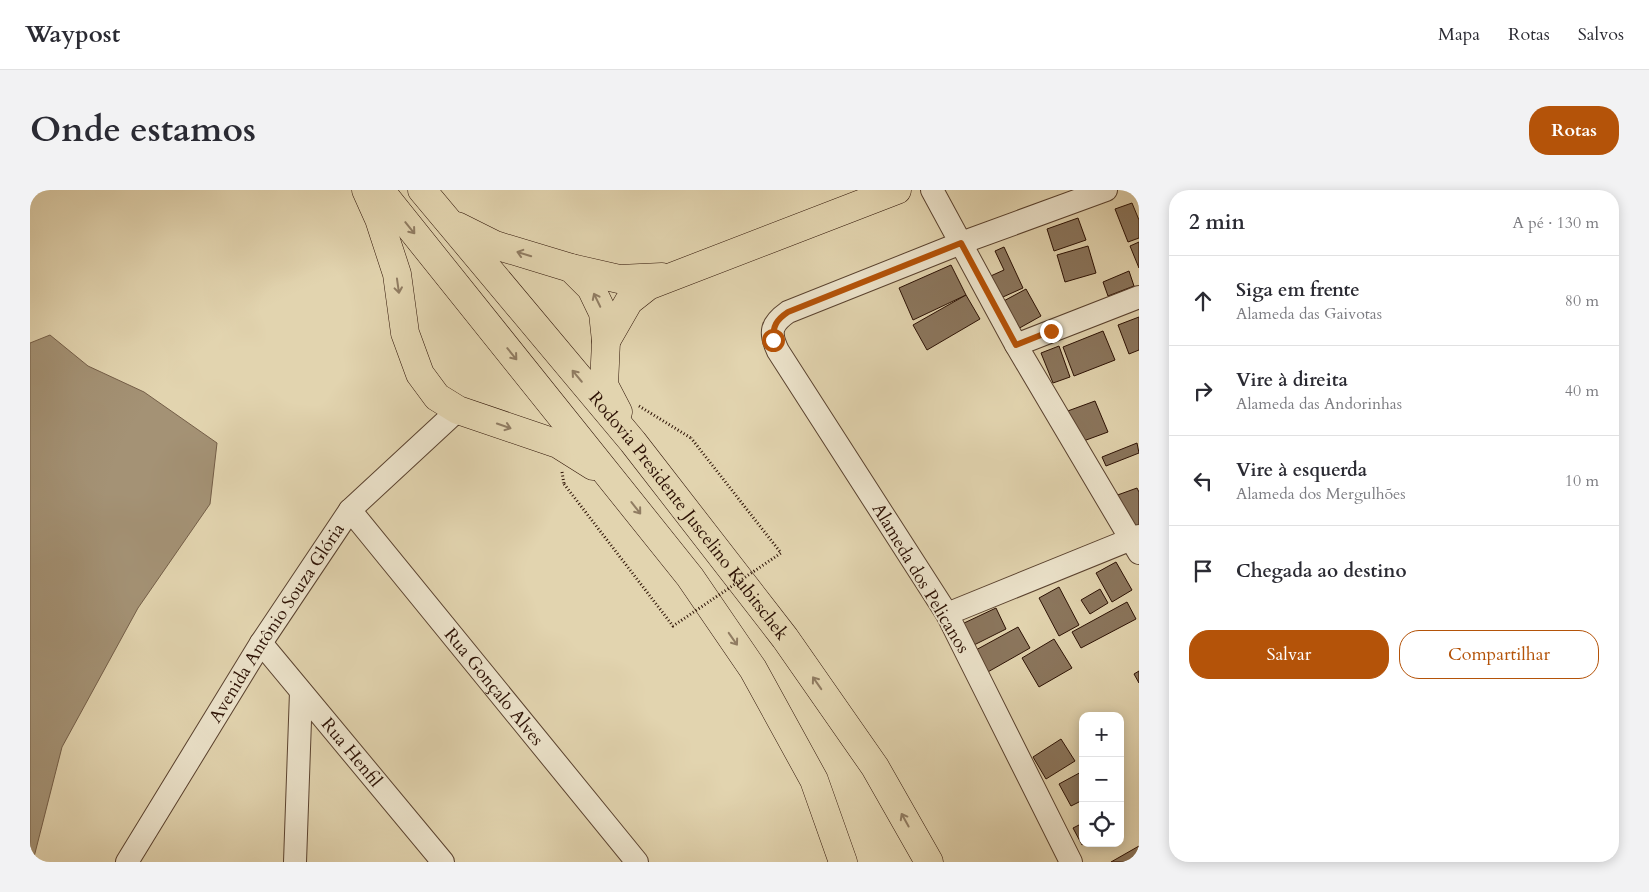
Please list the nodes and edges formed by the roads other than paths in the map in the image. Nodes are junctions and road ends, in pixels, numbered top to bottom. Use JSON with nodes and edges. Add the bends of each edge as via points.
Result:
{"nodes":[{"id":1,"x":366,"y":190,"type":"edge"},
{"id":2,"x":380,"y":190,"type":"edge"},
{"id":3,"x":422,"y":190,"type":"edge"},
{"id":4,"x":897,"y":190,"type":"edge"},
{"id":5,"x":932,"y":190,"type":"edge"},
{"id":6,"x":1106,"y":190,"type":"edge"},
{"id":7,"x":445,"y":220,"type":"junction"},
{"id":8,"x":961,"y":243,"type":"junction"},
{"id":9,"x":571,"y":268,"type":"junction"},
{"id":10,"x":669,"y":277,"type":"junction"},
{"id":11,"x":1139,"y":297,"type":"edge"},
{"id":12,"x":606,"y":341,"type":"junction"},
{"id":13,"x":1016,"y":345,"type":"junction"},
{"id":14,"x":458,"y":410,"type":"junction"},
{"id":15,"x":633,"y":442,"type":"junction"},
{"id":16,"x":612,"y":477,"type":"junction"},
{"id":17,"x":350,"y":510,"type":"junction"},
{"id":18,"x":1137,"y":543,"type":"edge"},
{"id":19,"x":947,"y":614,"type":"junction"},
{"id":20,"x":261,"y":643,"type":"junction"},
{"id":21,"x":301,"y":692,"type":"junction"},
{"id":22,"x":127,"y":862,"type":"edge"},
{"id":23,"x":295,"y":862,"type":"edge"},
{"id":24,"x":443,"y":862,"type":"edge"},
{"id":25,"x":637,"y":862,"type":"edge"},
{"id":26,"x":843,"y":862,"type":"edge"},
{"id":27,"x":929,"y":862,"type":"edge"},
{"id":28,"x":1071,"y":862,"type":"edge"}],
"edges":[{"from":1,"to":14,"type":"highway","one_way":true,"via":[[397,274],[405,333],[420,374],[437,396]]},
{"from":2,"to":16,"type":"highway","name":"Rodovia Presidente Juscelino Kubitschek","one_way":true},
{"from":3,"to":7,"type":"highway","name":"Rodovia Presidente Juscelino Kubitschek"},
{"from":4,"to":10,"type":"highway"},
{"from":5,"to":8,"type":"street"},
{"from":6,"to":8,"type":"street"},
{"from":9,"to":7,"type":"highway","one_way":true,"via":[[495,245]]},
{"from":15,"to":7,"type":"highway","name":"Rodovia Presidente Juscelino Kubitschek","one_way":true},
{"from":8,"to":13,"type":"street"},
{"from":8,"to":19,"type":"street","name":"Alameda dos Pelicanos","via":[[788,312],[777,320],[773,330],[778,351]]},
{"from":9,"to":10,"type":"highway","via":[[619,279]]},
{"from":12,"to":9,"type":"highway","one_way":true,"via":[[603,313],[591,288]]},
{"from":10,"to":12,"type":"highway","via":[[648,286],[629,301]]},
{"from":11,"to":13,"type":"street"},
{"from":12,"to":15,"type":"highway","via":[[604,385]]},
{"from":13,"to":18,"type":"street"},
{"from":14,"to":16,"type":"highway","one_way":true,"via":[[558,444]]},
{"from":14,"to":17,"type":"street","name":"Avenida Antônio Souza Glória"},
{"from":27,"to":15,"type":"highway","name":"Rodovia Presidente Juscelino Kubitschek","one_way":true,"via":[[876,768],[785,638]]},
{"from":16,"to":26,"type":"highway","name":"Rodovia Presidente Juscelino Kubitschek","one_way":true,"via":[[690,577],[754,669],[814,780]]},
{"from":17,"to":20,"type":"street","name":"Avenida Antônio Souza Glória"},
{"from":17,"to":25,"type":"street","name":"Rua Gonçalo Alves"},
{"from":18,"to":19,"type":"street"},
{"from":19,"to":28,"type":"street","name":"Alameda dos Pelicanos"},
{"from":20,"to":21,"type":"street","name":"Rua Henfil"},
{"from":20,"to":22,"type":"street","name":"Avenida Antônio Souza Glória"},
{"from":21,"to":23,"type":"street"},
{"from":21,"to":24,"type":"street","name":"Rua Henfil"}]}
